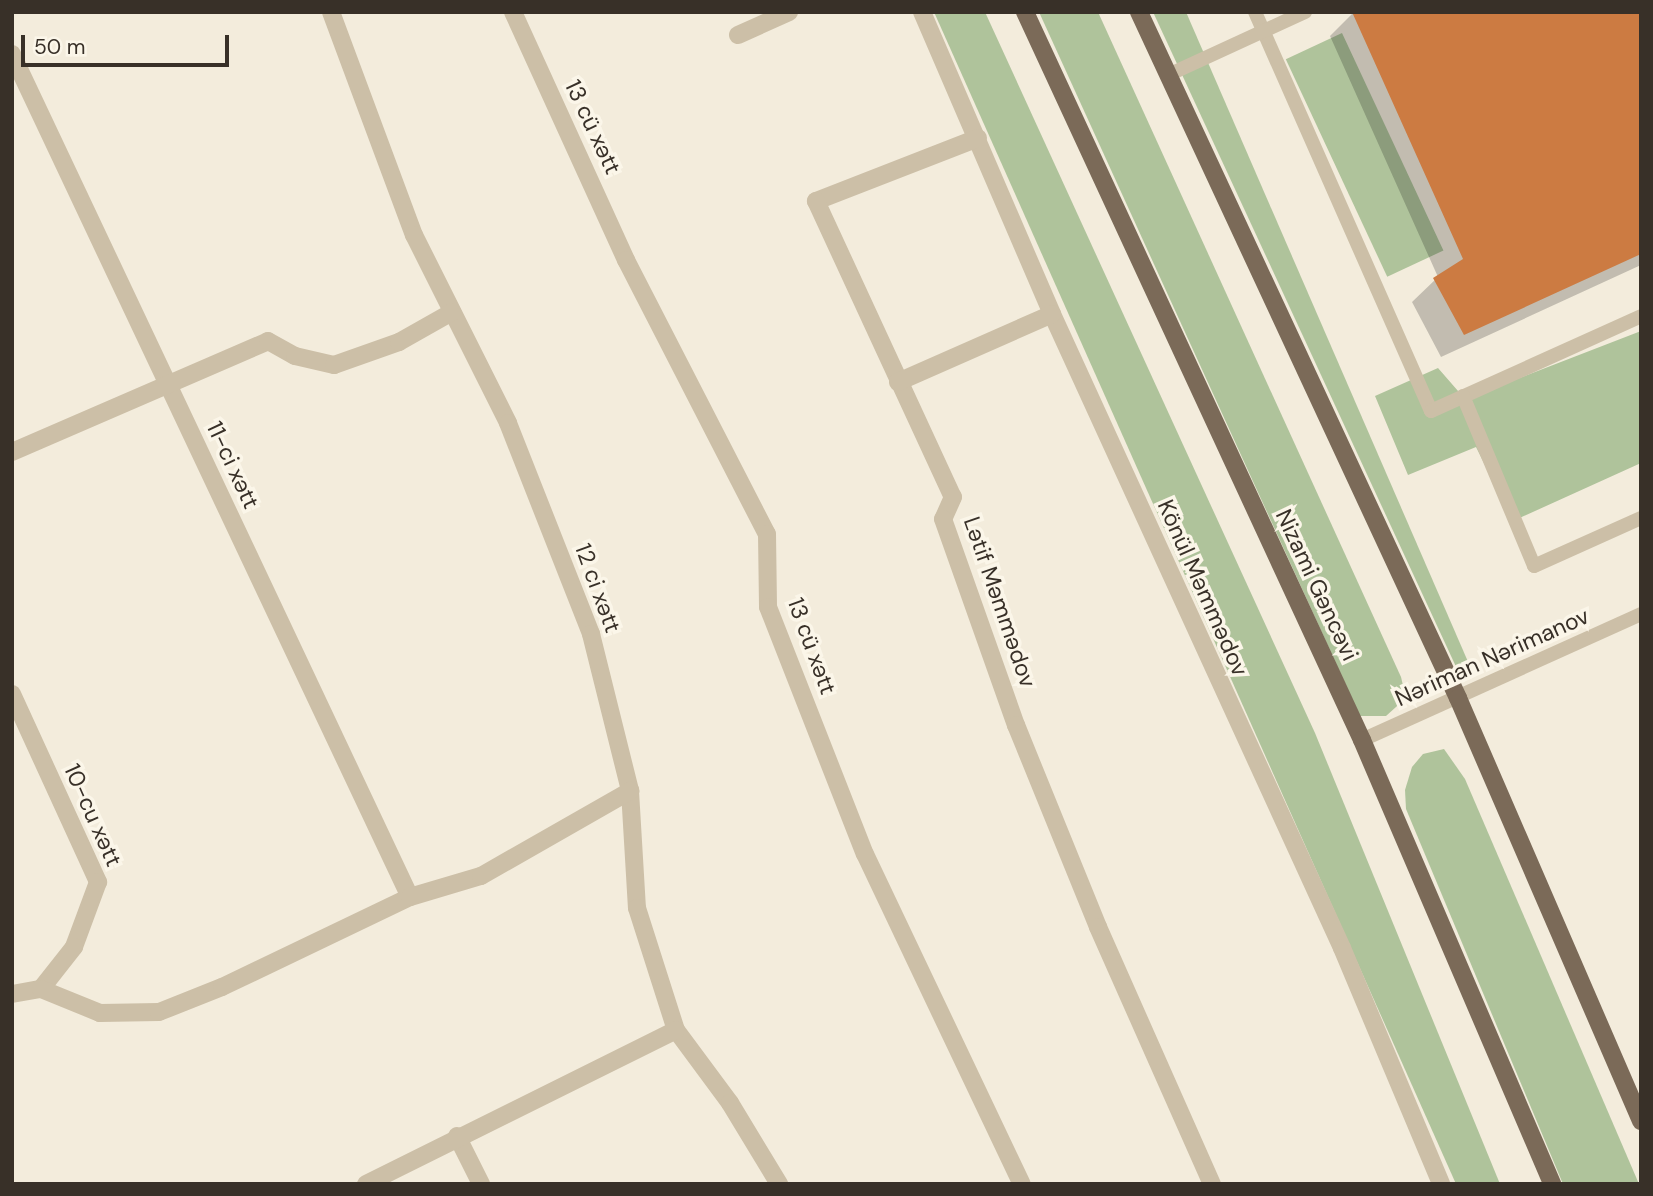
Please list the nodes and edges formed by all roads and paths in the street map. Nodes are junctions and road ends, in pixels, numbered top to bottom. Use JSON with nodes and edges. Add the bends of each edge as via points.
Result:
{"nodes":[{"id":1,"x":331,"y":12,"type":"edge"},
{"id":2,"x":513,"y":12,"type":"edge"},
{"id":3,"x":789,"y":12,"type":"edge"},
{"id":4,"x":922,"y":12,"type":"edge"},
{"id":5,"x":1025,"y":12,"type":"edge"},
{"id":6,"x":1139,"y":12,"type":"edge"},
{"id":7,"x":1255,"y":12,"type":"edge"},
{"id":8,"x":1305,"y":12,"type":"edge"},
{"id":9,"x":1264,"y":32,"type":"junction"},
{"id":10,"x":738,"y":34,"type":"dead end"},
{"id":11,"x":12,"y":54,"type":"edge"},
{"id":12,"x":1168,"y":75,"type":"junction"},
{"id":13,"x":978,"y":138,"type":"junction"},
{"id":14,"x":452,"y":312,"type":"junction"},
{"id":15,"x":1052,"y":314,"type":"junction"},
{"id":16,"x":1641,"y":316,"type":"edge"},
{"id":17,"x":898,"y":382,"type":"junction"},
{"id":18,"x":169,"y":387,"type":"junction"},
{"id":19,"x":1463,"y":397,"type":"junction"},
{"id":20,"x":12,"y":453,"type":"edge"},
{"id":21,"x":1641,"y":517,"type":"edge"},
{"id":22,"x":1641,"y":614,"type":"edge"},
{"id":23,"x":12,"y":694,"type":"edge"},
{"id":24,"x":1458,"y":698,"type":"junction"},
{"id":25,"x":1362,"y":740,"type":"junction"},
{"id":26,"x":630,"y":791,"type":"junction"},
{"id":27,"x":410,"y":897,"type":"junction"},
{"id":28,"x":41,"y":989,"type":"junction"},
{"id":29,"x":12,"y":994,"type":"edge"},
{"id":30,"x":676,"y":1030,"type":"junction"},
{"id":31,"x":1641,"y":1121,"type":"edge"},
{"id":32,"x":457,"y":1136,"type":"junction"},
{"id":33,"x":366,"y":1184,"type":"edge"},
{"id":34,"x":481,"y":1184,"type":"edge"},
{"id":35,"x":779,"y":1184,"type":"edge"},
{"id":36,"x":1021,"y":1184,"type":"edge"},
{"id":37,"x":1212,"y":1184,"type":"edge"},
{"id":38,"x":1441,"y":1184,"type":"edge"},
{"id":39,"x":1552,"y":1184,"type":"edge"}],
"edges":[{"from":1,"to":14,"type":"street","name":"12 ci xətt","via":[[414,235]]},
{"from":2,"to":36,"type":"street","name":"13 cü xətt","via":[[626,260],[767,534],[768,607],[865,854]]},
{"from":3,"to":10,"type":"street"},
{"from":4,"to":13,"type":"street","name":"Könül Məmmədov"},
{"from":5,"to":25,"type":"main road","name":"Nizami Gəncəvi"},
{"from":6,"to":12,"type":"main road"},
{"from":7,"to":9,"type":"lane"},
{"from":8,"to":9,"type":"lane"},
{"from":9,"to":12,"type":"lane"},
{"from":9,"to":19,"type":"lane","via":[[1431,411]]},
{"from":11,"to":18,"type":"street","name":"11-ci xətt"},
{"from":12,"to":24,"type":"main road"},
{"from":13,"to":15,"type":"street","name":"Könül Məmmədov"},
{"from":13,"to":17,"type":"street","name":"Lətif Məmmədov","via":[[816,201]]},
{"from":14,"to":18,"type":"street","via":[[364,358],[334,365],[295,356],[268,341]]},
{"from":14,"to":26,"type":"street","name":"12 ci xətt","via":[[508,423],[591,634]]},
{"from":15,"to":17,"type":"street"},
{"from":15,"to":38,"type":"street","name":"Könül Məmmədov","via":[[1342,948]]},
{"from":16,"to":19,"type":"lane"},
{"from":17,"to":37,"type":"street","name":"Lətif Məmmədov","via":[[953,497],[943,519],[1016,725],[1098,927]]},
{"from":18,"to":20,"type":"street"},
{"from":18,"to":27,"type":"street","name":"11-ci xətt"},
{"from":19,"to":21,"type":"lane","via":[[1534,566]]},
{"from":22,"to":24,"type":"lane","name":"Nəriman Nərimanov"},
{"from":23,"to":28,"type":"street","name":"10-cu xətt","via":[[98,882],[74,947]]},
{"from":24,"to":25,"type":"lane","name":"Nəriman Nərimanov"},
{"from":24,"to":31,"type":"main road"},
{"from":25,"to":39,"type":"main road","name":"Nizami Gəncəvi"},
{"from":26,"to":27,"type":"street","via":[[481,876]]},
{"from":26,"to":30,"type":"street","name":"12 ci xətt","via":[[637,908]]},
{"from":27,"to":28,"type":"street","via":[[159,1012],[100,1013]]},
{"from":28,"to":29,"type":"street"},
{"from":30,"to":32,"type":"street"},
{"from":30,"to":35,"type":"street","name":"12 ci xətt","via":[[730,1102]]},
{"from":32,"to":33,"type":"street"},
{"from":32,"to":34,"type":"street"}]}
